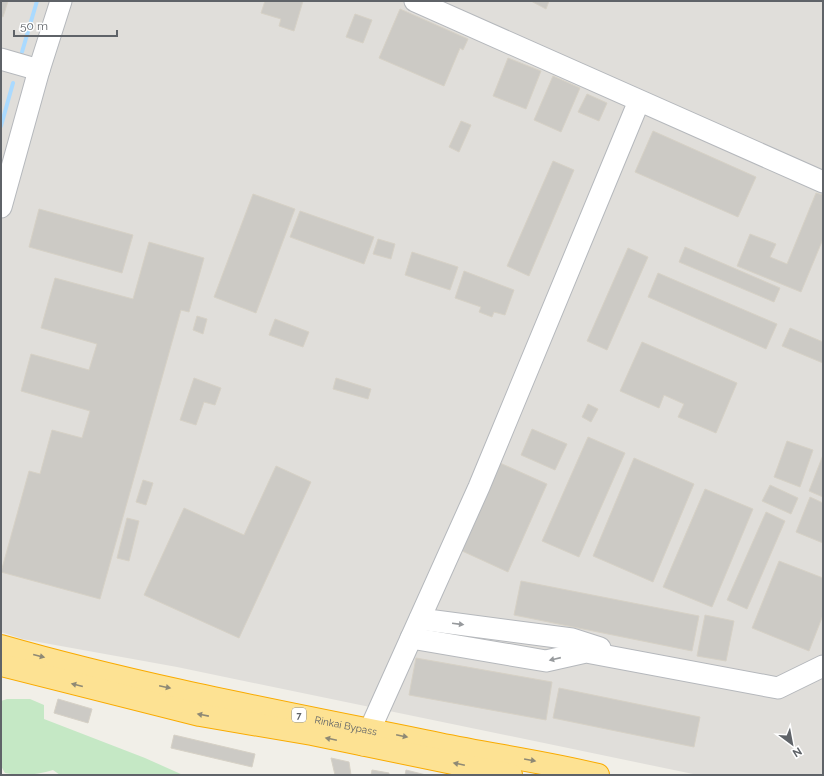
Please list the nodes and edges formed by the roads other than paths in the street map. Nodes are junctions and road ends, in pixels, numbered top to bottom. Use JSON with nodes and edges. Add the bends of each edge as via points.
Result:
{"nodes":[{"id":1,"x":61,"y":1,"type":"edge"},
{"id":2,"x":415,"y":1,"type":"edge"},
{"id":3,"x":1,"y":59,"type":"edge"},
{"id":4,"x":39,"y":70,"type":"junction"},
{"id":5,"x":639,"y":101,"type":"junction"},
{"id":6,"x":823,"y":182,"type":"edge"},
{"id":7,"x":1,"y":207,"type":"edge"},
{"id":8,"x":420,"y":619,"type":"junction"},
{"id":9,"x":411,"y":638,"type":"junction"},
{"id":10,"x":1,"y":646,"type":"edge"},
{"id":11,"x":823,"y":662,"type":"edge"},
{"id":12,"x":1,"y":665,"type":"edge"},
{"id":13,"x":823,"y":666,"type":"edge"},
{"id":14,"x":366,"y":737,"type":"junction"},
{"id":15,"x":511,"y":775,"type":"edge"},
{"id":16,"x":598,"y":775,"type":"edge"}],
"edges":[{"from":1,"to":4,"type":"street"},
{"from":2,"to":5,"type":"street"},
{"from":3,"to":4,"type":"street"},
{"from":4,"to":7,"type":"street"},
{"from":5,"to":6,"type":"street"},
{"from":5,"to":8,"type":"street","via":[[482,480]]},
{"from":8,"to":9,"type":"street"},
{"from":8,"to":11,"type":"street","one_way":true,"via":[[572,638],[603,649],[780,684]]},
{"from":13,"to":9,"type":"street","one_way":true,"via":[[778,688],[586,652],[546,661]]},
{"from":9,"to":14,"type":"street"},
{"from":10,"to":14,"type":"highway","name":"Rinkai Bypass","number":"7","one_way":true},
{"from":14,"to":12,"type":"highway","name":"Rinkai Bypass","number":"7","one_way":true,"via":[[312,734],[200,715]]},
{"from":15,"to":14,"type":"highway","name":"Rinkai Bypass","number":"7","one_way":true,"via":[[410,753]]},
{"from":14,"to":16,"type":"highway","name":"Rinkai Bypass","number":"7","one_way":true,"via":[[439,744]]}]}
